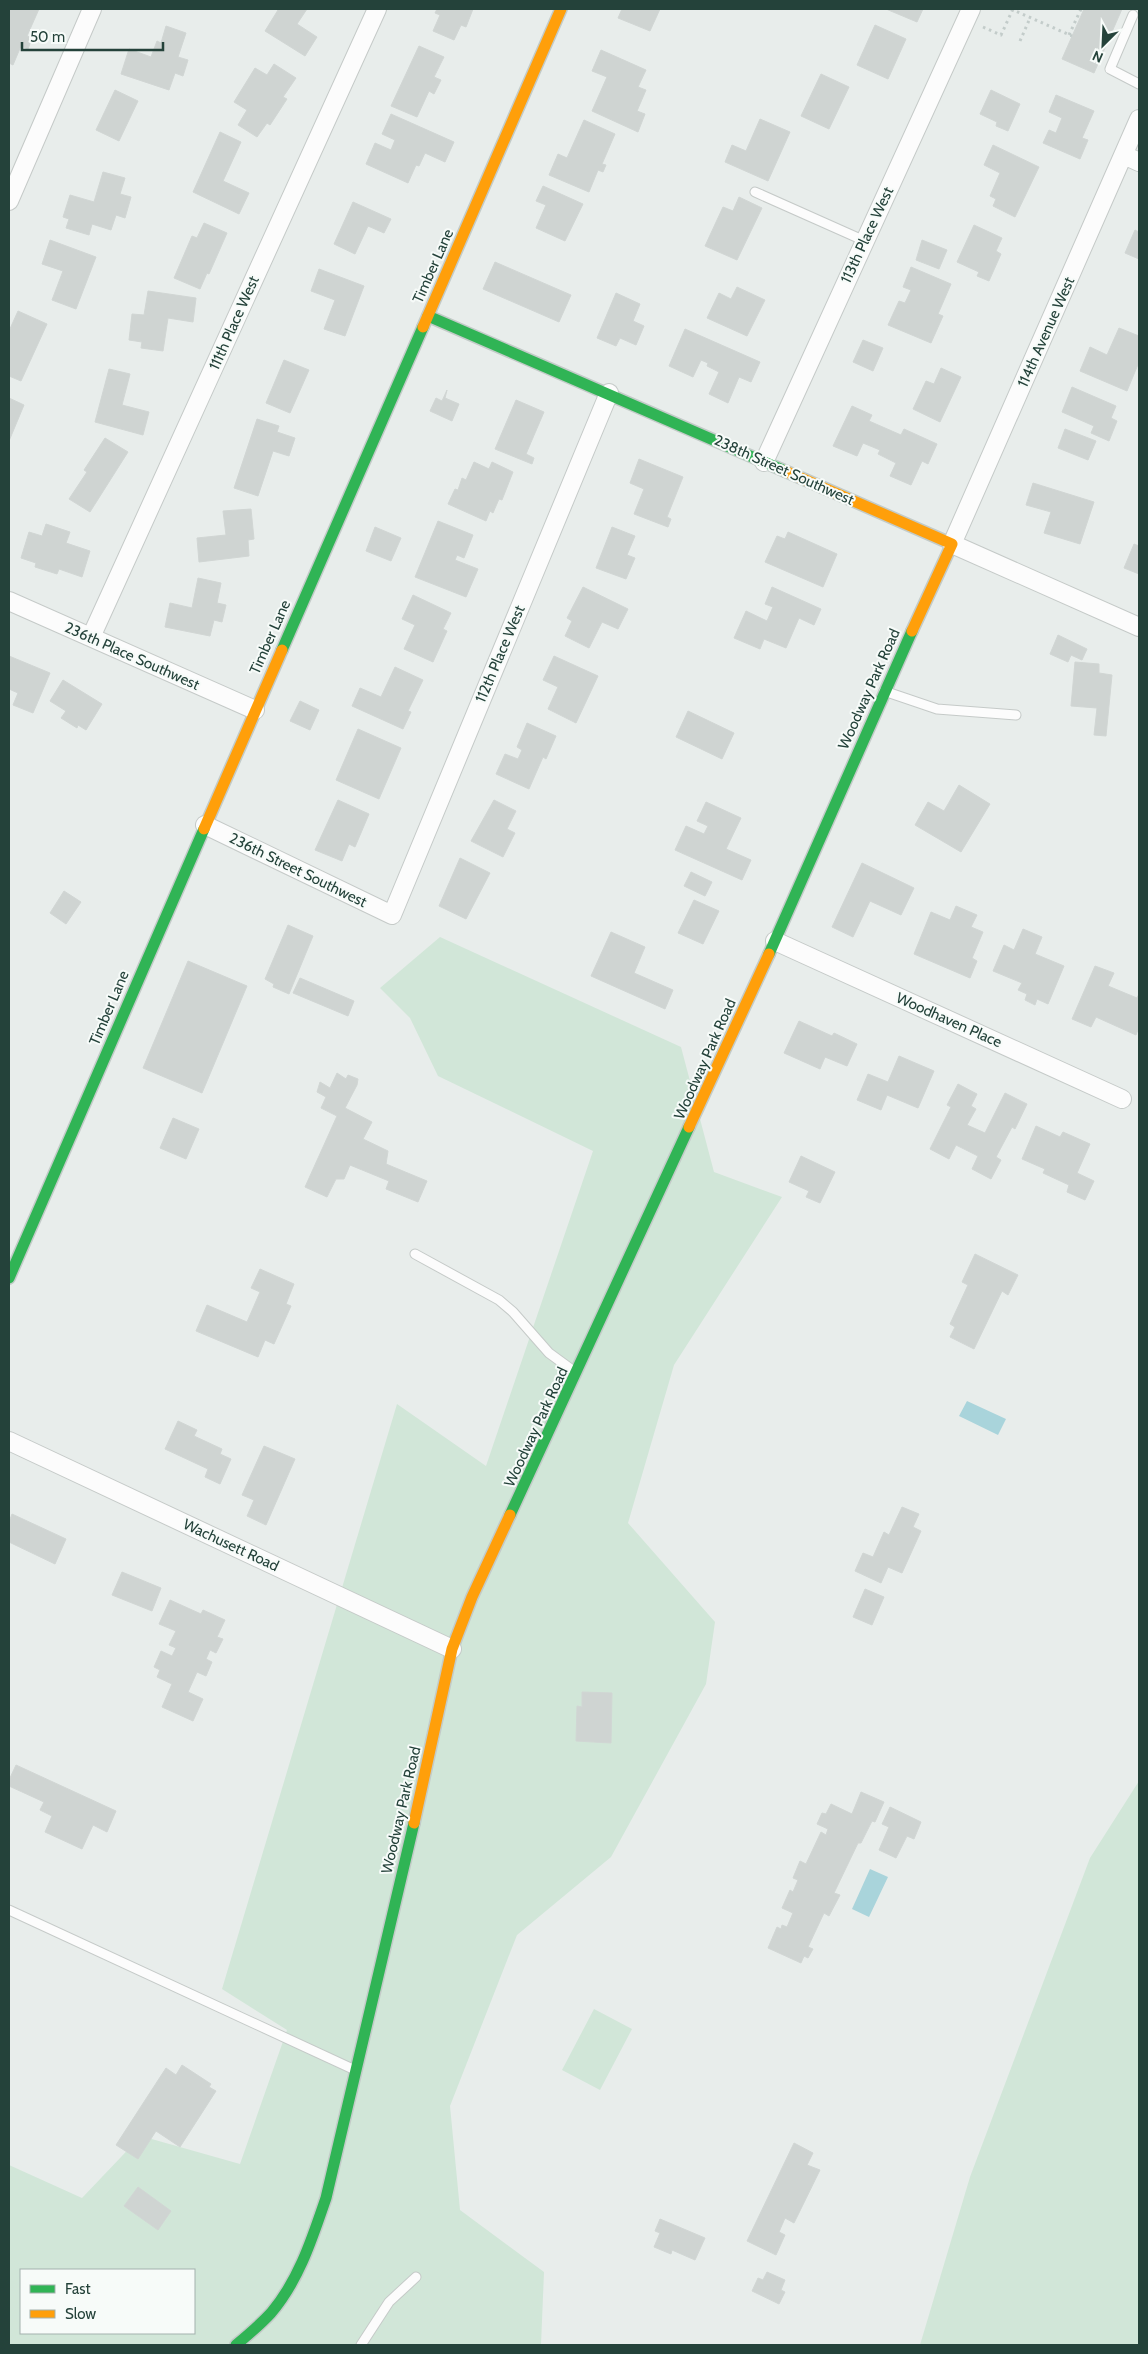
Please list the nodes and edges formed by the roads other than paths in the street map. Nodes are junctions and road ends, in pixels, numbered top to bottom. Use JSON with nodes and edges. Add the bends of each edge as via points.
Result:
{"nodes":[{"id":1,"x":92,"y":9,"type":"edge"},
{"id":2,"x":377,"y":9,"type":"edge"},
{"id":3,"x":562,"y":9,"type":"edge"},
{"id":4,"x":971,"y":9,"type":"edge"},
{"id":5,"x":1133,"y":15,"type":"dead end"},
{"id":6,"x":1139,"y":84,"type":"edge"},
{"id":7,"x":1139,"y":119,"type":"edge"},
{"id":8,"x":1132,"y":159,"type":"edge"},
{"id":9,"x":756,"y":192,"type":"dead end"},
{"id":10,"x":9,"y":201,"type":"edge"},
{"id":11,"x":865,"y":241,"type":"junction"},
{"id":12,"x":428,"y":316,"type":"junction"},
{"id":13,"x":609,"y":393,"type":"junction"},
{"id":14,"x":764,"y":462,"type":"junction"},
{"id":15,"x":952,"y":544,"type":"junction"},
{"id":16,"x":9,"y":601,"type":"edge"},
{"id":17,"x":1139,"y":627,"type":"edge"},
{"id":18,"x":91,"y":637,"type":"junction"},
{"id":19,"x":884,"y":691,"type":"junction"},
{"id":20,"x":255,"y":710,"type":"junction"},
{"id":21,"x":1016,"y":715,"type":"dead end"},
{"id":22,"x":204,"y":825,"type":"junction"},
{"id":23,"x":392,"y":915,"type":"joint"},
{"id":24,"x":775,"y":941,"type":"junction"},
{"id":25,"x":1122,"y":1099,"type":"dead end"},
{"id":26,"x":415,"y":1254,"type":"dead end"},
{"id":27,"x":9,"y":1278,"type":"edge"},
{"id":28,"x":577,"y":1373,"type":"junction"},
{"id":29,"x":9,"y":1441,"type":"edge"},
{"id":30,"x":452,"y":1649,"type":"junction"},
{"id":31,"x":9,"y":1910,"type":"edge"},
{"id":32,"x":355,"y":2070,"type":"junction"},
{"id":33,"x":416,"y":2277,"type":"dead end"},
{"id":34,"x":236,"y":2345,"type":"edge"},
{"id":35,"x":361,"y":2345,"type":"edge"}],
"edges":[{"from":1,"to":10,"type":"street"},
{"from":2,"to":18,"type":"street","name":"111th Place West"},
{"from":3,"to":12,"type":"street","name":"Timber Lane"},
{"from":4,"to":11,"type":"street","name":"113th Place West"},
{"from":5,"to":6,"type":"lane","via":[[1110,69]]},
{"from":7,"to":8,"type":"street","name":"114th Avenue West"},
{"from":8,"to":15,"type":"street","name":"114th Avenue West"},
{"from":9,"to":11,"type":"lane"},
{"from":11,"to":14,"type":"street","name":"113th Place West"},
{"from":12,"to":13,"type":"street","name":"238th Street Southwest"},
{"from":12,"to":20,"type":"street","name":"Timber Lane"},
{"from":13,"to":14,"type":"street","name":"238th Street Southwest"},
{"from":13,"to":23,"type":"street","name":"112th Place West"},
{"from":14,"to":15,"type":"street","name":"238th Street Southwest"},
{"from":15,"to":17,"type":"street","name":"238th Street Southwest"},
{"from":15,"to":19,"type":"street","name":"Woodway Park Road"},
{"from":16,"to":18,"type":"street","name":"236th Place Southwest"},
{"from":18,"to":20,"type":"street","name":"236th Place Southwest"},
{"from":19,"to":21,"type":"lane","via":[[936,709]]},
{"from":19,"to":24,"type":"street","name":"Woodway Park Road"},
{"from":20,"to":22,"type":"street","name":"Timber Lane"},
{"from":22,"to":23,"type":"street","name":"236th Street Southwest"},
{"from":22,"to":27,"type":"street","name":"Timber Lane"},
{"from":24,"to":25,"type":"street","name":"Woodhaven Place"},
{"from":24,"to":28,"type":"street","name":"Woodway Park Road"},
{"from":26,"to":28,"type":"lane","via":[[500,1300],[549,1353]]},
{"from":28,"to":30,"type":"street","name":"Woodway Park Road","via":[[472,1597]]},
{"from":29,"to":30,"type":"street","name":"Wachusett Road"},
{"from":30,"to":32,"type":"street","name":"Woodway Park Road"},
{"from":31,"to":32,"type":"lane"},
{"from":32,"to":34,"type":"street","name":"Woodway Park Road","via":[[326,2198],[308,2254],[270,2314]]},
{"from":33,"to":35,"type":"lane","via":[[389,2302]]}]}
